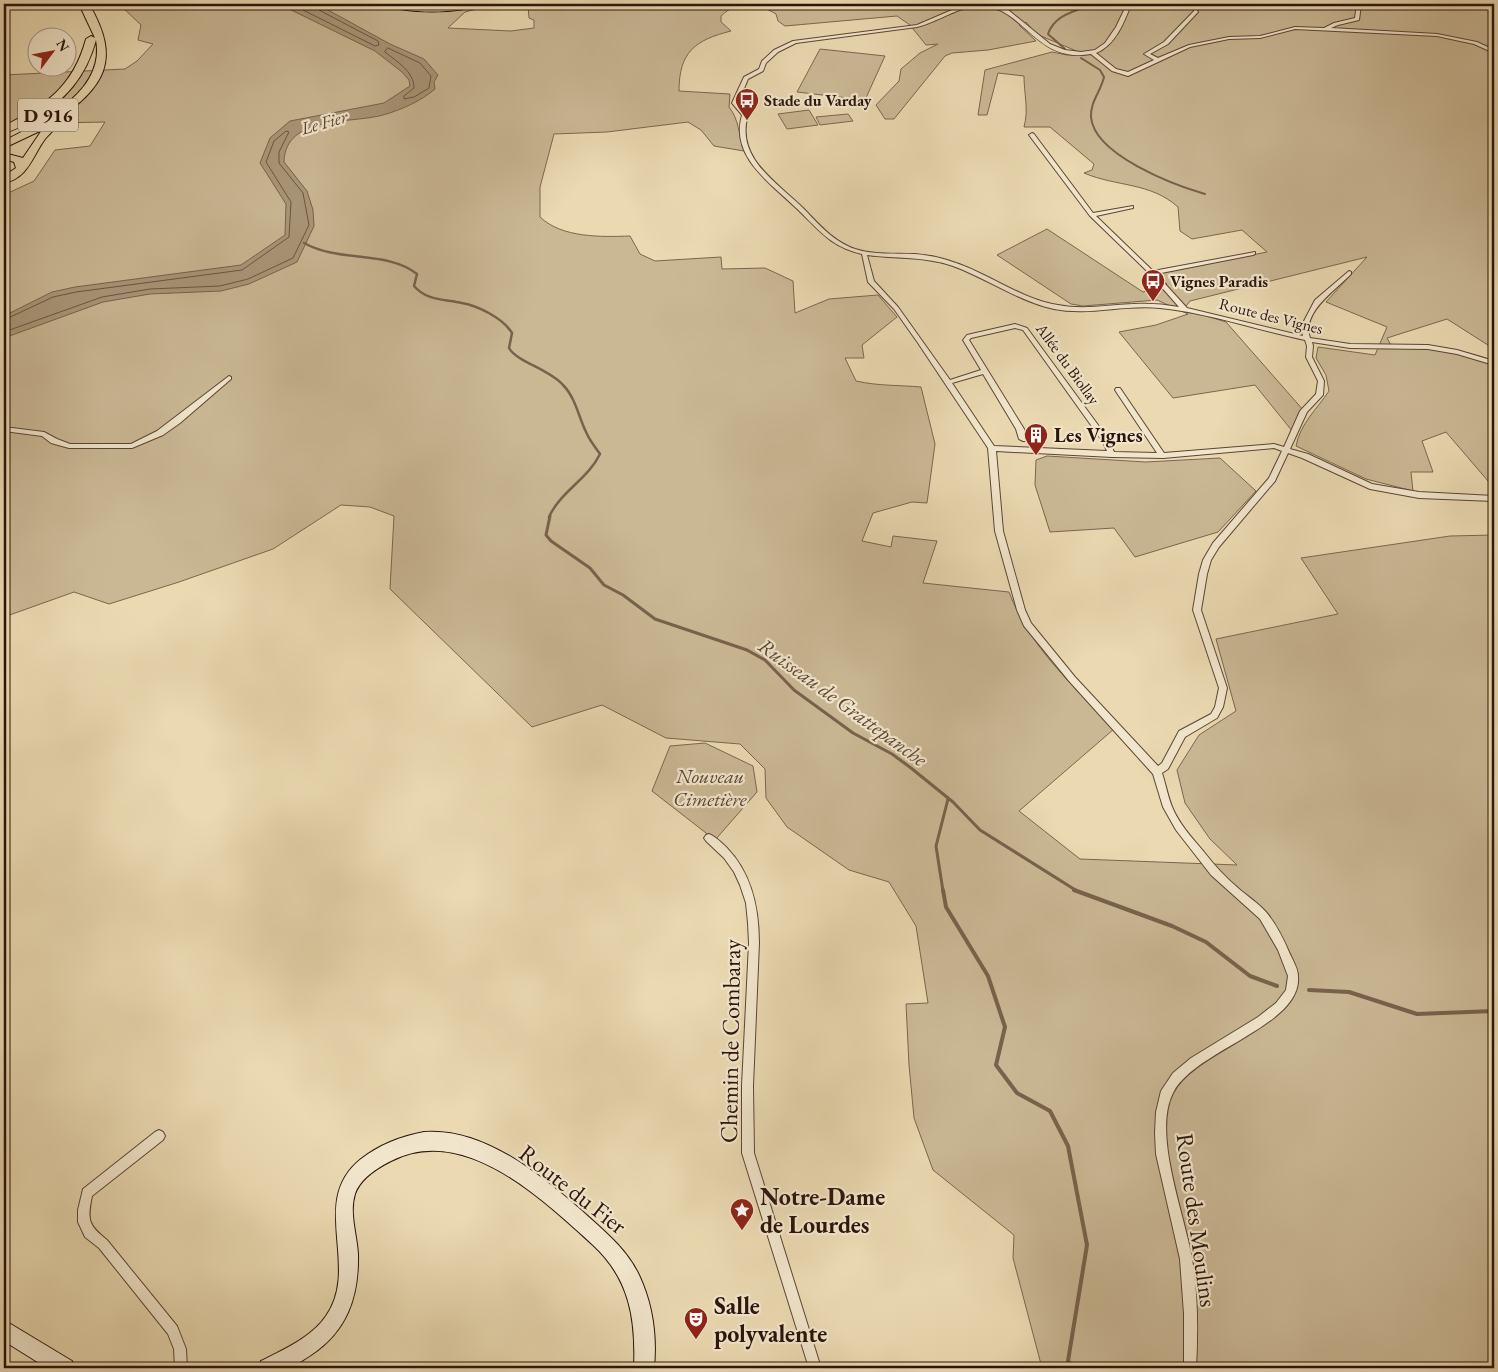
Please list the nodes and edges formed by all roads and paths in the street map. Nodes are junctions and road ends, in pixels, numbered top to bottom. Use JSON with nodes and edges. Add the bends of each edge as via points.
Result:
{"nodes":[{"id":1,"x":75,"y":4,"type":"edge"},
{"id":2,"x":84,"y":4,"type":"edge"},
{"id":3,"x":390,"y":4,"type":"edge"},
{"id":4,"x":474,"y":4,"type":"edge"},
{"id":5,"x":1129,"y":4,"type":"edge"},
{"id":6,"x":1192,"y":4,"type":"edge"},
{"id":7,"x":1359,"y":4,"type":"edge"},
{"id":8,"x":1326,"y":29,"type":"junction"},
{"id":9,"x":91,"y":39,"type":"junction"},
{"id":10,"x":1091,"y":51,"type":"junction"},
{"id":11,"x":1494,"y":52,"type":"edge"},
{"id":12,"x":1157,"y":60,"type":"junction"},
{"id":13,"x":76,"y":100,"type":"junction"},
{"id":14,"x":4,"y":130,"type":"edge"},
{"id":15,"x":1032,"y":135,"type":"dead end"},
{"id":16,"x":4,"y":141,"type":"edge"},
{"id":17,"x":4,"y":145,"type":"edge"},
{"id":18,"x":4,"y":156,"type":"edge"},
{"id":19,"x":22,"y":169,"type":"junction"},
{"id":20,"x":4,"y":180,"type":"edge"},
{"id":21,"x":1132,"y":207,"type":"dead end"},
{"id":22,"x":1092,"y":215,"type":"junction"},
{"id":23,"x":1253,"y":253,"type":"dead end"},
{"id":24,"x":864,"y":255,"type":"junction"},
{"id":25,"x":1152,"y":272,"type":"junction"},
{"id":26,"x":1349,"y":273,"type":"dead end"},
{"id":27,"x":1184,"y":309,"type":"junction"},
{"id":28,"x":1309,"y":340,"type":"junction"},
{"id":29,"x":1494,"y":363,"type":"edge"},
{"id":30,"x":983,"y":372,"type":"junction"},
{"id":31,"x":229,"y":378,"type":"dead end"},
{"id":32,"x":949,"y":382,"type":"junction"},
{"id":33,"x":1118,"y":390,"type":"dead end"},
{"id":34,"x":4,"y":429,"type":"edge"},
{"id":35,"x":1023,"y":439,"type":"dead end"},
{"id":36,"x":992,"y":448,"type":"junction"},
{"id":37,"x":1287,"y":448,"type":"junction"},
{"id":38,"x":1112,"y":455,"type":"junction"},
{"id":39,"x":1163,"y":456,"type":"junction"},
{"id":40,"x":1494,"y":499,"type":"edge"},
{"id":41,"x":1157,"y":772,"type":"junction"},
{"id":42,"x":709,"y":838,"type":"dead end"},
{"id":43,"x":159,"y":1136,"type":"dead end"},
{"id":44,"x":4,"y":1330,"type":"edge"},
{"id":45,"x":65,"y":1368,"type":"edge"},
{"id":46,"x":181,"y":1368,"type":"edge"},
{"id":47,"x":268,"y":1368,"type":"edge"},
{"id":48,"x":644,"y":1368,"type":"edge"},
{"id":49,"x":815,"y":1368,"type":"edge"},
{"id":50,"x":1190,"y":1368,"type":"edge"}],
"edges":[{"from":1,"to":9,"type":"highway","number":"D 916"},
{"from":2,"to":13,"type":"highway","number":"D 916","via":[[97,29],[103,52],[96,77]]},
{"from":3,"to":4,"type":"main road","via":[[421,9]]},
{"from":5,"to":10,"type":"street","via":[[1108,44]]},
{"from":6,"to":12,"type":"street","via":[[1196,11],[1176,34],[1146,54]]},
{"from":7,"to":8,"type":"street","via":[[1357,19]]},
{"from":8,"to":11,"type":"street","via":[[1449,36]]},
{"from":8,"to":12,"type":"street","via":[[1287,29],[1260,37],[1218,40],[1182,48]]},
{"from":9,"to":14,"type":"highway","via":[[85,66],[68,88],[39,111]]},
{"from":9,"to":16,"type":"highway","number":"D 916","via":[[94,50],[92,65],[80,87],[51,113]]},
{"from":10,"to":12,"type":"street","via":[[1122,74],[1137,71]]},
{"from":10,"to":24,"type":"street","name":"Route des Vignes","via":[[1055,49],[1007,11],[977,5],[957,8],[933,22],[917,26],[795,42],[771,55],[761,70],[746,78],[735,103],[745,115],[741,134],[748,152],[763,174],[826,235]]},
{"from":13,"to":17,"type":"highway","number":"D 916","via":[[46,123]]},
{"from":13,"to":19,"type":"highway","via":[[41,136]]},
{"from":15,"to":22,"type":"street"},
{"from":18,"to":19,"type":"highway","via":[[19,160]]},
{"from":19,"to":20,"type":"highway"},
{"from":21,"to":22,"type":"street"},
{"from":22,"to":25,"type":"street"},
{"from":23,"to":25,"type":"street"},
{"from":24,"to":27,"type":"street","name":"Route des Vignes","via":[[918,256],[949,262],[970,269],[1022,296],[1055,307],[1094,309],[1146,304]]},
{"from":24,"to":32,"type":"street","via":[[871,282],[896,308]]},
{"from":25,"to":27,"type":"street"},
{"from":26,"to":28,"type":"street","via":[[1312,306],[1305,332]]},
{"from":27,"to":28,"type":"street","name":"Route des Vignes"},
{"from":28,"to":29,"type":"street","name":"Route des Vignes","via":[[1360,348],[1418,346]]},
{"from":28,"to":37,"type":"street","via":[[1309,358],[1321,381],[1321,388],[1319,395],[1304,411]]},
{"from":30,"to":32,"type":"street"},
{"from":30,"to":35,"type":"street","via":[[1020,429]]},
{"from":30,"to":38,"type":"street","name":"Allée du Biollay","via":[[967,338],[1023,327]]},
{"from":31,"to":34,"type":"street","via":[[160,433],[132,446],[69,446],[44,434]]},
{"from":32,"to":36,"type":"street"},
{"from":33,"to":39,"type":"street"},
{"from":36,"to":38,"type":"street"},
{"from":36,"to":41,"type":"street","via":[[999,531],[1027,624]]},
{"from":37,"to":39,"type":"street","via":[[1262,446]]},
{"from":37,"to":40,"type":"street","via":[[1370,486],[1419,495]]},
{"from":37,"to":41,"type":"street","via":[[1272,479],[1216,545],[1203,574],[1197,610],[1224,688],[1219,707],[1214,716],[1182,734],[1165,766]]},
{"from":38,"to":39,"type":"street"},
{"from":41,"to":50,"type":"street","name":"Route des Moulins","via":[[1165,802],[1183,832],[1214,871],[1267,921],[1293,977],[1289,997],[1282,1005],[1244,1033],[1181,1070],[1163,1104],[1162,1141],[1166,1171],[1180,1228],[1189,1286]]},
{"from":42,"to":49,"type":"street","name":"Chemin de Combaray","via":[[728,855],[748,891],[753,917],[753,1001],[746,1126],[748,1153]]},
{"from":43,"to":46,"type":"street","via":[[88,1193],[82,1219],[88,1234],[103,1244],[173,1330],[180,1349]]},
{"from":44,"to":45,"type":"main road"},
{"from":47,"to":48,"type":"main road","name":"Route du Fier","via":[[329,1328],[343,1301],[349,1271],[344,1216],[346,1194],[359,1173],[378,1157],[399,1147],[441,1141],[478,1152],[510,1167],[616,1255],[633,1280],[644,1314]]}]}
